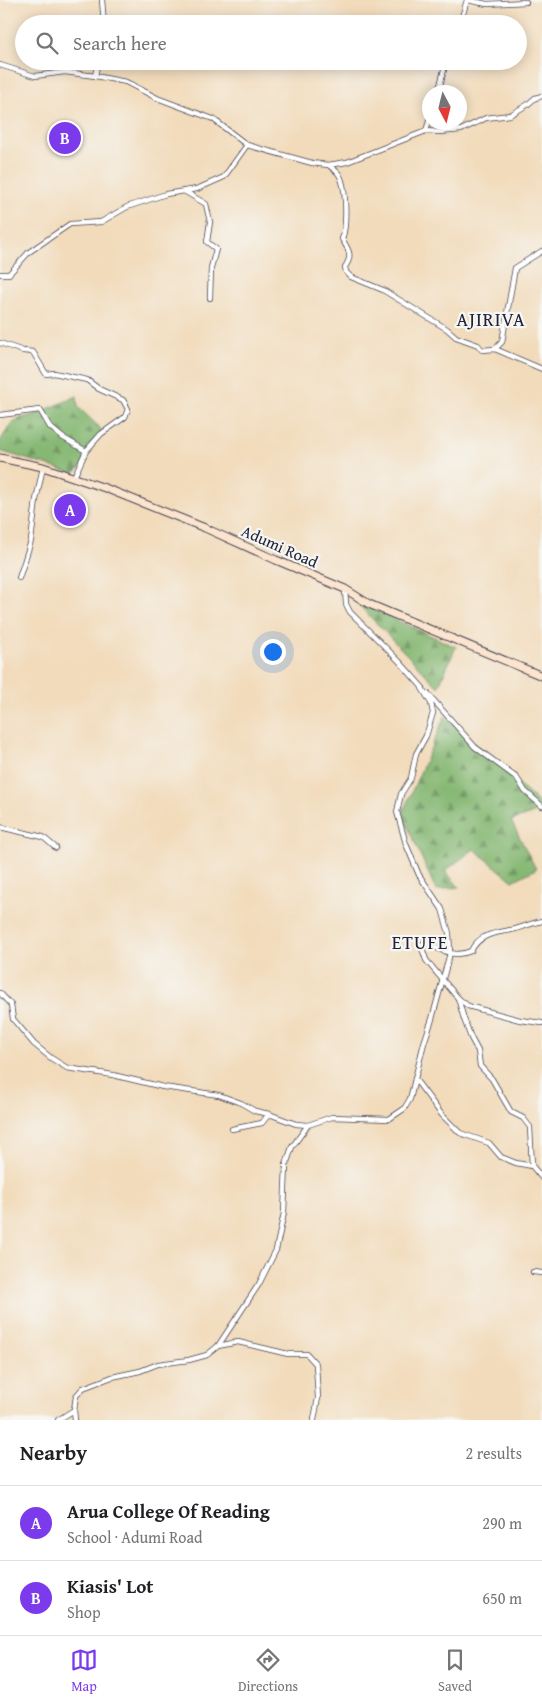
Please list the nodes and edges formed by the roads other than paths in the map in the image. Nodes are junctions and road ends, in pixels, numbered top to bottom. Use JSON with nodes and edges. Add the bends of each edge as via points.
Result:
{"nodes":[{"id":1,"x":102,"y":0,"type":"edge"},
{"id":2,"x":467,"y":0,"type":"edge"},
{"id":3,"x":526,"y":2,"type":"dead end"},
{"id":4,"x":103,"y":15,"type":"edge"},
{"id":5,"x":463,"y":15,"type":"edge"},
{"id":6,"x":0,"y":65,"type":"edge"},
{"id":7,"x":15,"y":70,"type":"edge"},
{"id":8,"x":15,"y":70,"type":"edge"},
{"id":9,"x":96,"y":70,"type":"edge"},
{"id":10,"x":444,"y":70,"type":"edge"},
{"id":11,"x":95,"y":76,"type":"junction"},
{"id":12,"x":440,"y":85,"type":"edge"},
{"id":13,"x":542,"y":96,"type":"edge"},
{"id":14,"x":426,"y":131,"type":"joint"},
{"id":15,"x":247,"y":145,"type":"junction"},
{"id":16,"x":328,"y":165,"type":"junction"},
{"id":17,"x":184,"y":191,"type":"junction"},
{"id":18,"x":542,"y":251,"type":"edge"},
{"id":19,"x":0,"y":274,"type":"edge"},
{"id":20,"x":210,"y":298,"type":"dead end"},
{"id":21,"x":0,"y":343,"type":"edge"},
{"id":22,"x":495,"y":349,"type":"junction"},
{"id":23,"x":542,"y":369,"type":"edge"},
{"id":24,"x":0,"y":415,"type":"edge"},
{"id":25,"x":86,"y":452,"type":"junction"},
{"id":26,"x":0,"y":458,"type":"edge"},
{"id":27,"x":43,"y":467,"type":"junction"},
{"id":28,"x":74,"y":477,"type":"junction"},
{"id":29,"x":19,"y":578,"type":"dead end"},
{"id":30,"x":345,"y":589,"type":"junction"},
{"id":31,"x":542,"y":676,"type":"edge"},
{"id":32,"x":422,"y":688,"type":"junction"},
{"id":33,"x":542,"y":806,"type":"edge"},
{"id":34,"x":0,"y":827,"type":"edge"},
{"id":35,"x":56,"y":848,"type":"dead end"},
{"id":36,"x":542,"y":921,"type":"edge"},
{"id":37,"x":450,"y":954,"type":"junction"},
{"id":38,"x":443,"y":980,"type":"junction"},
{"id":39,"x":0,"y":993,"type":"edge"},
{"id":40,"x":458,"y":998,"type":"junction"},
{"id":41,"x":542,"y":1023,"type":"edge"},
{"id":42,"x":415,"y":1079,"type":"junction"},
{"id":43,"x":269,"y":1114,"type":"junction"},
{"id":44,"x":308,"y":1126,"type":"junction"},
{"id":45,"x":232,"y":1129,"type":"dead end"},
{"id":46,"x":532,"y":1166,"type":"junction"},
{"id":47,"x":542,"y":1178,"type":"edge"},
{"id":48,"x":533,"y":1272,"type":"dead end"},
{"id":49,"x":542,"y":1273,"type":"edge"},
{"id":50,"x":218,"y":1346,"type":"junction"},
{"id":51,"x":74,"y":1410,"type":"junction"},
{"id":52,"x":58,"y":1420,"type":"edge"},
{"id":53,"x":75,"y":1420,"type":"edge"},
{"id":54,"x":314,"y":1420,"type":"edge"}],
"edges":[{"from":1,"to":4,"type":"street"},
{"from":2,"to":3,"type":"street","via":[[487,4]]},
{"from":2,"to":5,"type":"street"},
{"from":6,"to":8,"type":"street"},
{"from":7,"to":11,"type":"street","via":[[34,76],[65,72]]},
{"from":9,"to":11,"type":"street"},
{"from":10,"to":12,"type":"street"},
{"from":11,"to":15,"type":"street","via":[[126,82],[157,98],[213,119]]},
{"from":13,"to":14,"type":"street","via":[[510,115],[486,118],[460,130]]},
{"from":14,"to":16,"type":"street","via":[[347,162]]},
{"from":15,"to":16,"type":"street"},
{"from":15,"to":17,"type":"street","via":[[224,177]]},
{"from":16,"to":22,"type":"street","via":[[342,181],[346,217],[342,239],[351,256],[346,272],[384,290],[456,337],[478,345],[482,350]]},
{"from":17,"to":19,"type":"street","via":[[127,208],[101,222],[70,224],[29,252],[9,274]]},
{"from":17,"to":20,"type":"street","via":[[206,204],[210,222],[207,242],[216,249],[211,268]]},
{"from":18,"to":22,"type":"street","via":[[515,268],[502,342]]},
{"from":21,"to":25,"type":"street","via":[[33,352],[46,374],[87,380],[98,389],[123,400],[128,410],[125,416],[101,434]]},
{"from":22,"to":23,"type":"street"},
{"from":24,"to":25,"type":"street","via":[[40,410],[50,427]]},
{"from":25,"to":28,"type":"street"},
{"from":26,"to":27,"type":"main road","name":"Adumi Road"},
{"from":27,"to":28,"type":"main road","name":"Adumi Road"},
{"from":27,"to":29,"type":"street","via":[[31,541]]},
{"from":28,"to":30,"type":"main road","name":"Adumi Road","via":[[205,528]]},
{"from":30,"to":31,"type":"main road","name":"Adumi Road","via":[[370,604]]},
{"from":30,"to":32,"type":"street","via":[[350,612]]},
{"from":32,"to":33,"type":"street","via":[[475,747],[517,778],[525,791]]},
{"from":32,"to":37,"type":"street","via":[[433,713],[397,812],[419,875],[442,909],[449,933]]},
{"from":34,"to":35,"type":"street","via":[[43,837]]},
{"from":36,"to":37,"type":"street","via":[[485,935],[471,951],[461,955]]},
{"from":37,"to":38,"type":"street"},
{"from":37,"to":38,"type":"street","via":[[428,944],[421,945],[426,960]]},
{"from":38,"to":40,"type":"street"},
{"from":38,"to":42,"type":"street"},
{"from":39,"to":43,"type":"street","via":[[11,1005],[13,1019],[34,1044],[67,1068],[219,1096]]},
{"from":40,"to":41,"type":"street","via":[[468,1006]]},
{"from":40,"to":46,"type":"street","via":[[478,1051],[480,1066],[492,1079],[511,1112],[523,1118],[530,1127]]},
{"from":42,"to":44,"type":"street","via":[[404,1109],[389,1119],[332,1118]]},
{"from":42,"to":46,"type":"street","via":[[460,1133],[489,1143],[501,1157]]},
{"from":43,"to":44,"type":"street"},
{"from":43,"to":45,"type":"street","via":[[262,1124]]},
{"from":44,"to":50,"type":"street","via":[[292,1147],[286,1165],[284,1213],[276,1250]]},
{"from":46,"to":47,"type":"street"},
{"from":48,"to":49,"type":"street"},
{"from":50,"to":51,"type":"street","via":[[206,1356],[158,1364],[83,1388],[76,1396]]},
{"from":50,"to":54,"type":"street","via":[[238,1342],[288,1354],[307,1354],[316,1364],[318,1398]]},
{"from":51,"to":52,"type":"street"},
{"from":51,"to":53,"type":"street"}]}
